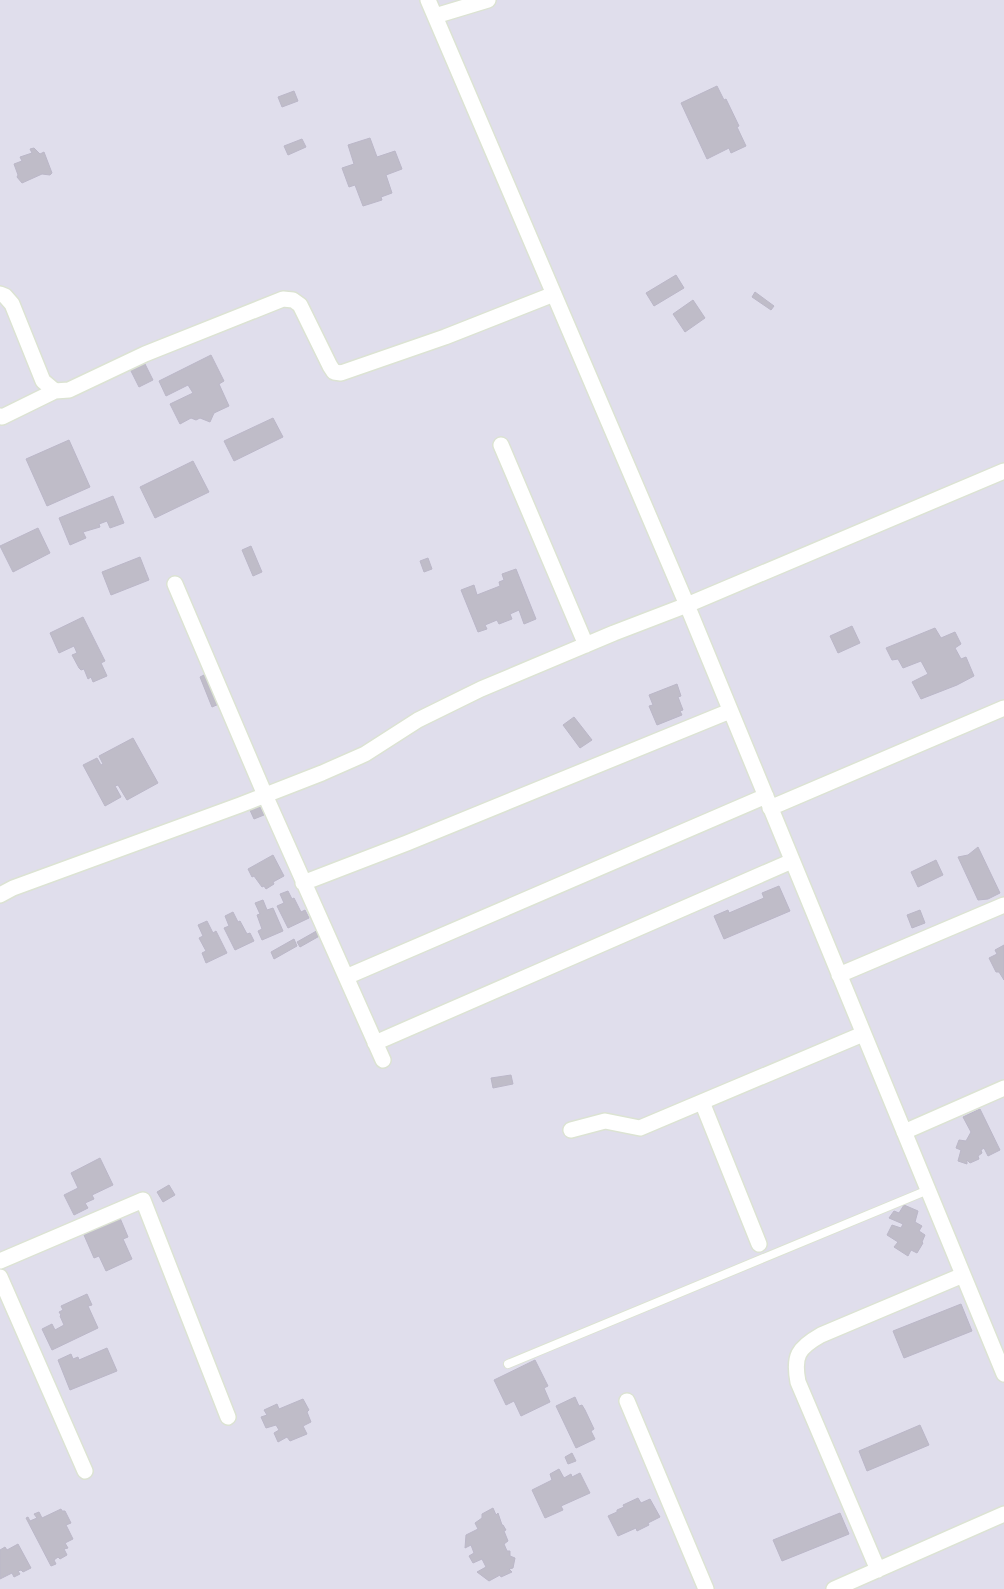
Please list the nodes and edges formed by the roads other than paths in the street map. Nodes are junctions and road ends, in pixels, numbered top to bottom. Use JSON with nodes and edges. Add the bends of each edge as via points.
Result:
{"nodes":[{"id":1,"x":428,"y":0,"type":"edge"},
{"id":2,"x":488,"y":0,"type":"edge"},
{"id":3,"x":435,"y":16,"type":"junction"},
{"id":4,"x":0,"y":294,"type":"edge"},
{"id":5,"x":554,"y":294,"type":"junction"},
{"id":6,"x":55,"y":391,"type":"junction"},
{"id":7,"x":0,"y":416,"type":"edge"},
{"id":8,"x":501,"y":445,"type":"dead end"},
{"id":9,"x":1004,"y":471,"type":"edge"},
{"id":10,"x":175,"y":584,"type":"dead end"},
{"id":11,"x":686,"y":605,"type":"junction"},
{"id":12,"x":586,"y":645,"type":"junction"},
{"id":13,"x":1004,"y":708,"type":"edge"},
{"id":14,"x":730,"y":711,"type":"junction"},
{"id":15,"x":265,"y":795,"type":"junction"},
{"id":16,"x":768,"y":802,"type":"junction"},
{"id":17,"x":792,"y":861,"type":"junction"},
{"id":18,"x":303,"y":883,"type":"junction"},
{"id":19,"x":0,"y":895,"type":"edge"},
{"id":20,"x":1004,"y":904,"type":"edge"},
{"id":21,"x":839,"y":975,"type":"junction"},
{"id":22,"x":346,"y":978,"type":"junction"},
{"id":23,"x":863,"y":1034,"type":"junction"},
{"id":24,"x":375,"y":1043,"type":"junction"},
{"id":25,"x":384,"y":1060,"type":"dead end"},
{"id":26,"x":1004,"y":1088,"type":"edge"},
{"id":27,"x":702,"y":1102,"type":"junction"},
{"id":28,"x":571,"y":1130,"type":"dead end"},
{"id":29,"x":904,"y":1132,"type":"junction"},
{"id":30,"x":928,"y":1190,"type":"junction"},
{"id":31,"x":759,"y":1244,"type":"dead end"},
{"id":32,"x":0,"y":1261,"type":"edge"},
{"id":33,"x":963,"y":1275,"type":"junction"},
{"id":34,"x":0,"y":1277,"type":"edge"},
{"id":35,"x":508,"y":1364,"type":"dead end"},
{"id":36,"x":1004,"y":1374,"type":"edge"},
{"id":37,"x":627,"y":1401,"type":"dead end"},
{"id":38,"x":228,"y":1417,"type":"dead end"},
{"id":39,"x":85,"y":1471,"type":"dead end"},
{"id":40,"x":1004,"y":1514,"type":"edge"},
{"id":41,"x":878,"y":1570,"type":"junction"},
{"id":42,"x":706,"y":1589,"type":"edge"},
{"id":43,"x":834,"y":1589,"type":"edge"}],
"edges":[{"from":1,"to":3,"type":"street"},
{"from":2,"to":3,"type":"street"},
{"from":3,"to":5,"type":"street"},
{"from":4,"to":6,"type":"street","via":[[12,304],[43,381]]},
{"from":5,"to":6,"type":"street","via":[[341,373],[334,372],[330,366],[300,305],[293,300],[283,300],[145,354],[69,390]]},
{"from":5,"to":11,"type":"street"},
{"from":6,"to":7,"type":"street"},
{"from":8,"to":12,"type":"street"},
{"from":9,"to":11,"type":"street"},
{"from":10,"to":15,"type":"street"},
{"from":11,"to":12,"type":"street"},
{"from":11,"to":14,"type":"street"},
{"from":12,"to":15,"type":"street","via":[[451,703],[365,754]]},
{"from":13,"to":16,"type":"street"},
{"from":14,"to":16,"type":"street"},
{"from":14,"to":18,"type":"street"},
{"from":15,"to":18,"type":"street"},
{"from":15,"to":19,"type":"street"},
{"from":16,"to":17,"type":"street"},
{"from":16,"to":22,"type":"street"},
{"from":17,"to":21,"type":"street"},
{"from":17,"to":24,"type":"street"},
{"from":18,"to":22,"type":"street"},
{"from":20,"to":21,"type":"street"},
{"from":21,"to":23,"type":"street"},
{"from":22,"to":24,"type":"street"},
{"from":23,"to":27,"type":"street"},
{"from":23,"to":29,"type":"street"},
{"from":24,"to":25,"type":"street"},
{"from":26,"to":29,"type":"street"},
{"from":27,"to":28,"type":"street","via":[[640,1128],[605,1122]]},
{"from":27,"to":31,"type":"street"},
{"from":29,"to":30,"type":"street"},
{"from":30,"to":33,"type":"street"},
{"from":30,"to":35,"type":"lane"},
{"from":32,"to":38,"type":"street","via":[[143,1200]]},
{"from":33,"to":36,"type":"street"},
{"from":33,"to":41,"type":"street","via":[[821,1335],[798,1353],[795,1366],[798,1382]]},
{"from":34,"to":39,"type":"street"},
{"from":37,"to":42,"type":"street"},
{"from":40,"to":41,"type":"street"},
{"from":41,"to":43,"type":"street"}]}
